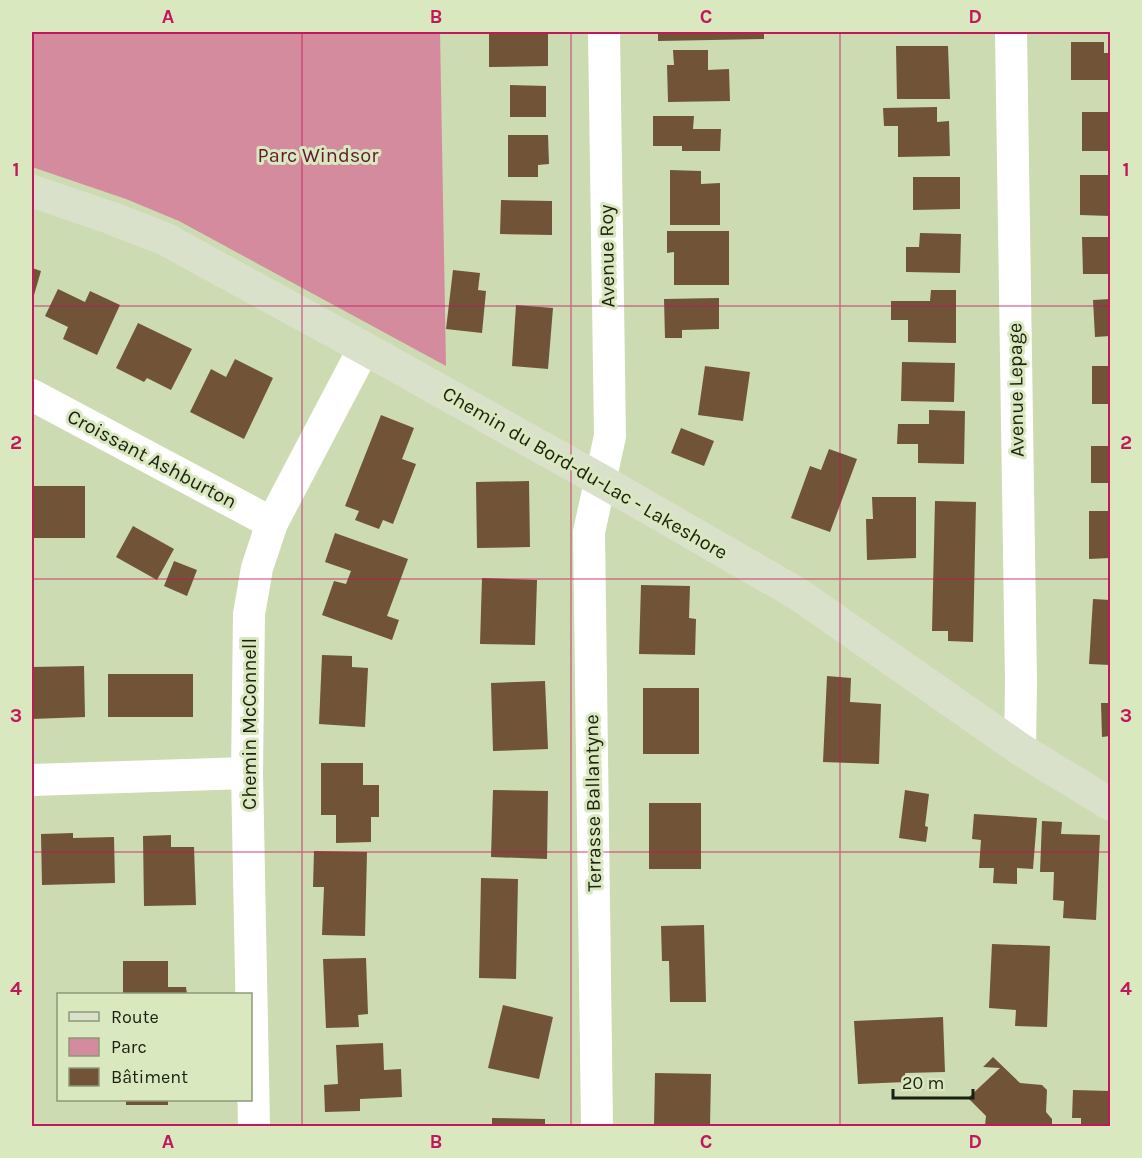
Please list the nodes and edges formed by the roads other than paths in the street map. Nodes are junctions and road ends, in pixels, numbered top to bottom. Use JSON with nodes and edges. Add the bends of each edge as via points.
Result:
{"nodes":[{"id":1,"x":604,"y":32,"type":"edge"},
{"id":2,"x":1011,"y":32,"type":"edge"},
{"id":3,"x":32,"y":191,"type":"edge"},
{"id":4,"x":364,"y":348,"type":"junction"},
{"id":5,"x":32,"y":395,"type":"edge"},
{"id":6,"x":600,"y":480,"type":"junction"},
{"id":7,"x":272,"y":523,"type":"junction"},
{"id":8,"x":1020,"y":749,"type":"junction"},
{"id":9,"x":247,"y":773,"type":"junction"},
{"id":10,"x":32,"y":780,"type":"edge"},
{"id":11,"x":1110,"y":804,"type":"edge"},
{"id":12,"x":251,"y":993,"type":"edge"},
{"id":13,"x":252,"y":1025,"type":"edge"},
{"id":14,"x":254,"y":1126,"type":"edge"},
{"id":15,"x":597,"y":1126,"type":"edge"}],
"edges":[{"from":1,"to":6,"type":"street","name":"Avenue Roy","via":[[610,436]]},
{"from":2,"to":8,"type":"street","name":"Avenue Lepage"},
{"from":3,"to":4,"type":"street","name":"Chemin du Bord-du-Lac - Lakeshore","via":[[165,239]]},
{"from":4,"to":6,"type":"street","name":"Chemin du Bord-du-Lac - Lakeshore"},
{"from":4,"to":7,"type":"street","name":"Chemin McConnell"},
{"from":5,"to":7,"type":"street","name":"Croissant Ashburton"},
{"from":6,"to":8,"type":"street","name":"Chemin du Bord-du-Lac - Lakeshore","via":[[798,594]]},
{"from":6,"to":15,"type":"street","name":"Terrasse Ballantyne","via":[[589,532]]},
{"from":7,"to":9,"type":"street","name":"Chemin McConnell","via":[[257,568],[249,614]]},
{"from":8,"to":11,"type":"street","name":"Chemin du Bord-du-Lac - Lakeshore"},
{"from":9,"to":10,"type":"street"},
{"from":9,"to":12,"type":"street","name":"Chemin McConnell"},
{"from":13,"to":14,"type":"street","name":"Chemin McConnell"}]}
